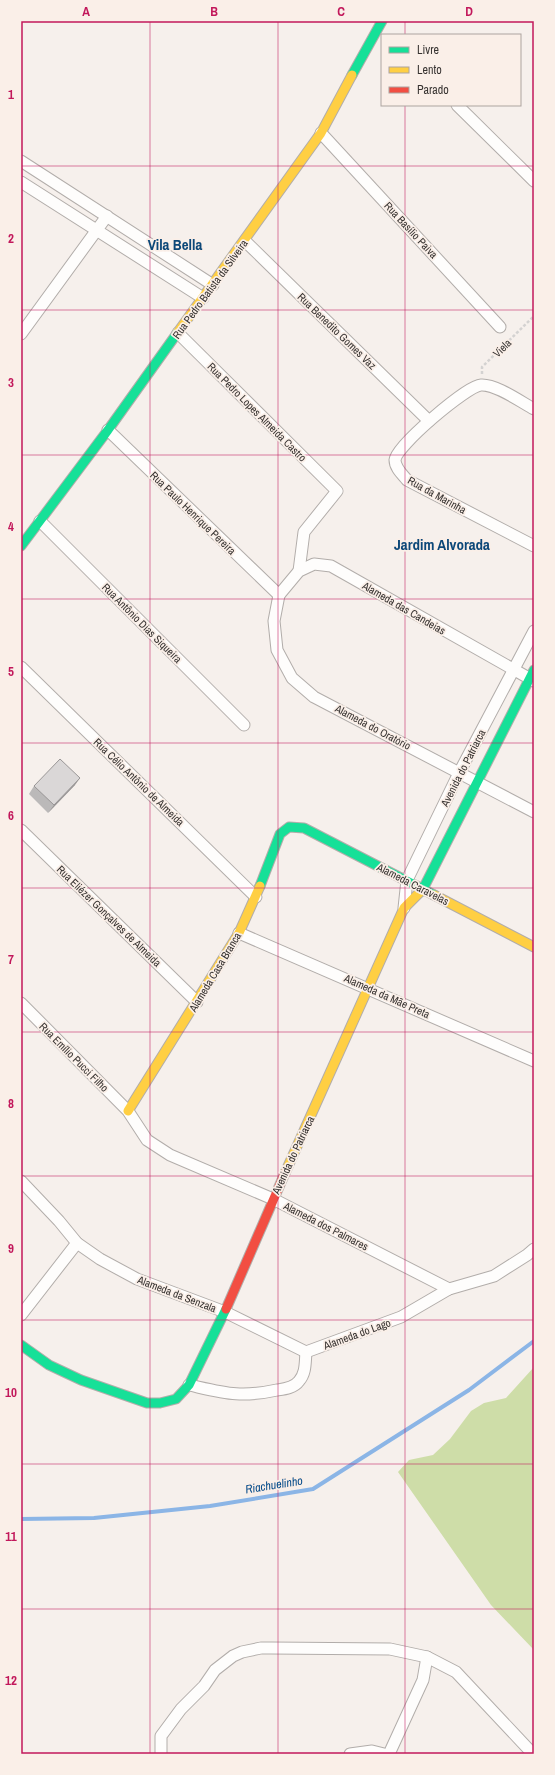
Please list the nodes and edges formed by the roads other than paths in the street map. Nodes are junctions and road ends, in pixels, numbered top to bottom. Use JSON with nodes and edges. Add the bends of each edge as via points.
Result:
{"nodes":[{"id":1,"x":382,"y":28,"type":"edge"},
{"id":2,"x":458,"y":106,"type":"edge"},
{"id":3,"x":321,"y":133,"type":"junction"},
{"id":4,"x":21,"y":161,"type":"edge"},
{"id":5,"x":534,"y":181,"type":"edge"},
{"id":6,"x":21,"y":182,"type":"edge"},
{"id":7,"x":107,"y":216,"type":"junction"},
{"id":8,"x":96,"y":230,"type":"junction"},
{"id":9,"x":245,"y":241,"type":"junction"},
{"id":10,"x":213,"y":285,"type":"junction"},
{"id":11,"x":203,"y":298,"type":"junction"},
{"id":12,"x":500,"y":327,"type":"dead end"},
{"id":13,"x":178,"y":333,"type":"junction"},
{"id":14,"x":21,"y":334,"type":"edge"},
{"id":15,"x":534,"y":409,"type":"edge"},
{"id":16,"x":429,"y":421,"type":"junction"},
{"id":17,"x":108,"y":430,"type":"junction"},
{"id":18,"x":40,"y":520,"type":"junction"},
{"id":19,"x":21,"y":546,"type":"edge"},
{"id":20,"x":534,"y":546,"type":"edge"},
{"id":21,"x":299,"y":570,"type":"junction"},
{"id":22,"x":278,"y":595,"type":"junction"},
{"id":23,"x":534,"y":631,"type":"edge"},
{"id":24,"x":21,"y":667,"type":"edge"},
{"id":25,"x":513,"y":670,"type":"junction"},
{"id":26,"x":533,"y":676,"type":"edge"},
{"id":27,"x":244,"y":725,"type":"dead end"},
{"id":28,"x":459,"y":773,"type":"junction"},
{"id":29,"x":476,"y":782,"type":"junction"},
{"id":30,"x":534,"y":812,"type":"edge"},
{"id":31,"x":289,"y":827,"type":"joint"},
{"id":32,"x":21,"y":830,"type":"edge"},
{"id":33,"x":407,"y":880,"type":"junction"},
{"id":34,"x":423,"y":888,"type":"junction"},
{"id":35,"x":256,"y":897,"type":"junction"},
{"id":36,"x":404,"y":908,"type":"junction"},
{"id":37,"x":239,"y":933,"type":"junction"},
{"id":38,"x":534,"y":947,"type":"edge"},
{"id":39,"x":368,"y":988,"type":"junction"},
{"id":40,"x":197,"y":1002,"type":"junction"},
{"id":41,"x":21,"y":1003,"type":"edge"},
{"id":42,"x":534,"y":1061,"type":"edge"},
{"id":43,"x":128,"y":1111,"type":"junction"},
{"id":44,"x":21,"y":1181,"type":"edge"},
{"id":45,"x":273,"y":1198,"type":"junction"},
{"id":46,"x":77,"y":1243,"type":"junction"},
{"id":47,"x":534,"y":1249,"type":"edge"},
{"id":48,"x":449,"y":1289,"type":"junction"},
{"id":49,"x":225,"y":1312,"type":"junction"},
{"id":50,"x":21,"y":1315,"type":"edge"},
{"id":51,"x":21,"y":1345,"type":"edge"},
{"id":52,"x":306,"y":1352,"type":"junction"},
{"id":53,"x":189,"y":1385,"type":"junction"},
{"id":54,"x":427,"y":1657,"type":"junction"},
{"id":55,"x":529,"y":1753,"type":"edge"},
{"id":56,"x":161,"y":1754,"type":"edge"},
{"id":57,"x":350,"y":1754,"type":"edge"},
{"id":58,"x":384,"y":1754,"type":"edge"},
{"id":59,"x":389,"y":1754,"type":"edge"}],
"edges":[{"from":1,"to":3,"type":"street","name":"Rua Pedro Batista da Silveira"},
{"from":2,"to":5,"type":"street"},
{"from":3,"to":9,"type":"street","name":"Rua Pedro Batista da Silveira"},
{"from":3,"to":12,"type":"street","name":"Rua Basílio Paiva"},
{"from":4,"to":7,"type":"street"},
{"from":6,"to":8,"type":"street"},
{"from":7,"to":8,"type":"street"},
{"from":7,"to":10,"type":"street"},
{"from":8,"to":11,"type":"street"},
{"from":8,"to":14,"type":"street"},
{"from":9,"to":10,"type":"street","name":"Rua Pedro Batista da Silveira"},
{"from":9,"to":16,"type":"street","name":"Rua Benedito Gomes Vaz"},
{"from":10,"to":11,"type":"street","name":"Rua Pedro Batista da Silveira"},
{"from":11,"to":13,"type":"street","name":"Rua Pedro Batista da Silveira"},
{"from":13,"to":17,"type":"street","name":"Rua Pedro Batista da Silveira"},
{"from":13,"to":21,"type":"street","name":"Rua Pedro Lopes Almeida Castro","via":[[337,491],[304,532]]},
{"from":15,"to":16,"type":"street","name":"Rua da Marinha","via":[[496,388],[482,385],[471,389]]},
{"from":16,"to":20,"type":"street","name":"Rua da Marinha","via":[[397,452],[397,467],[407,480]]},
{"from":17,"to":18,"type":"street","name":"Rua Pedro Batista da Silveira"},
{"from":17,"to":22,"type":"street","name":"Rua Paulo Henrique Pereira"},
{"from":18,"to":19,"type":"street","name":"Rua Pedro Batista da Silveira"},
{"from":18,"to":27,"type":"street","name":"Rua Antônio Dias Siqueira"},
{"from":21,"to":22,"type":"street"},
{"from":21,"to":25,"type":"street","name":"Alameda das Candeias","via":[[314,564],[331,566]]},
{"from":22,"to":28,"type":"street","name":"Alameda do Oratório","via":[[274,621],[277,650],[292,678],[314,697]]},
{"from":23,"to":25,"type":"street","name":"Avenida do Patriarca"},
{"from":24,"to":35,"type":"street","name":"Rua Célio Antônio de Almeida"},
{"from":25,"to":26,"type":"street","name":"Alameda das Candeias"},
{"from":25,"to":28,"type":"street","name":"Avenida do Patriarca"},
{"from":26,"to":29,"type":"street","name":"Avenida do Patriarca"},
{"from":28,"to":29,"type":"street","name":"Alameda do Oratório"},
{"from":28,"to":33,"type":"street","name":"Avenida do Patriarca"},
{"from":29,"to":30,"type":"street","name":"Alameda do Oratório"},
{"from":29,"to":34,"type":"street","name":"Avenida do Patriarca"},
{"from":31,"to":33,"type":"street","name":"Alameda Caravelas","via":[[304,828]]},
{"from":31,"to":35,"type":"street","name":"Alameda Casa Branca","via":[[280,834]]},
{"from":32,"to":40,"type":"street","name":"Rua Eliézer Gonçalves de Almeida"},
{"from":33,"to":34,"type":"street","name":"Alameda Caravelas"},
{"from":33,"to":36,"type":"street","name":"Avenida do Patriarca"},
{"from":34,"to":36,"type":"street","name":"Avenida do Patriarca"},
{"from":34,"to":38,"type":"street","name":"Alameda Caravelas"},
{"from":35,"to":37,"type":"street","name":"Alameda Casa Branca"},
{"from":36,"to":39,"type":"street","name":"Avenida do Patriarca"},
{"from":37,"to":39,"type":"street","name":"Alameda da Mãe Preta"},
{"from":37,"to":40,"type":"street","name":"Alameda Casa Branca"},
{"from":39,"to":42,"type":"street","name":"Alameda da Mãe Preta"},
{"from":39,"to":45,"type":"street","name":"Avenida do Patriarca"},
{"from":40,"to":43,"type":"street","name":"Alameda Casa Branca"},
{"from":41,"to":43,"type":"street","name":"Rua Emílio Pucci Filho"},
{"from":43,"to":45,"type":"street","name":"Alameda dos Palmares","via":[[147,1140],[170,1155]]},
{"from":44,"to":46,"type":"street","name":"Alameda da Senzala"},
{"from":45,"to":48,"type":"street","name":"Alameda dos Palmares"},
{"from":45,"to":49,"type":"street","name":"Avenida do Patriarca"},
{"from":46,"to":49,"type":"street","name":"Alameda da Senzala","via":[[100,1259],[138,1278]]},
{"from":46,"to":50,"type":"street"},
{"from":47,"to":48,"type":"street","name":"Alameda do Lago","via":[[494,1276]]},
{"from":48,"to":52,"type":"street","name":"Alameda do Lago","via":[[401,1317]]},
{"from":49,"to":52,"type":"street","name":"Alameda da Senzala"},
{"from":49,"to":53,"type":"street","name":"Avenida do Patriarca"},
{"from":51,"to":53,"type":"street","name":"Avenida do Patriarca","via":[[58,1371],[147,1403],[160,1403],[176,1398]]},
{"from":52,"to":53,"type":"street","via":[[305,1370],[298,1383],[288,1388],[253,1395],[233,1395]]},
{"from":54,"to":55,"type":"street","via":[[456,1672]]},
{"from":54,"to":56,"type":"street","via":[[390,1649],[261,1648],[242,1652],[215,1670],[181,1710],[161,1736]]},
{"from":54,"to":59,"type":"street","via":[[423,1680]]},
{"from":57,"to":58,"type":"street","via":[[372,1751]]}]}
